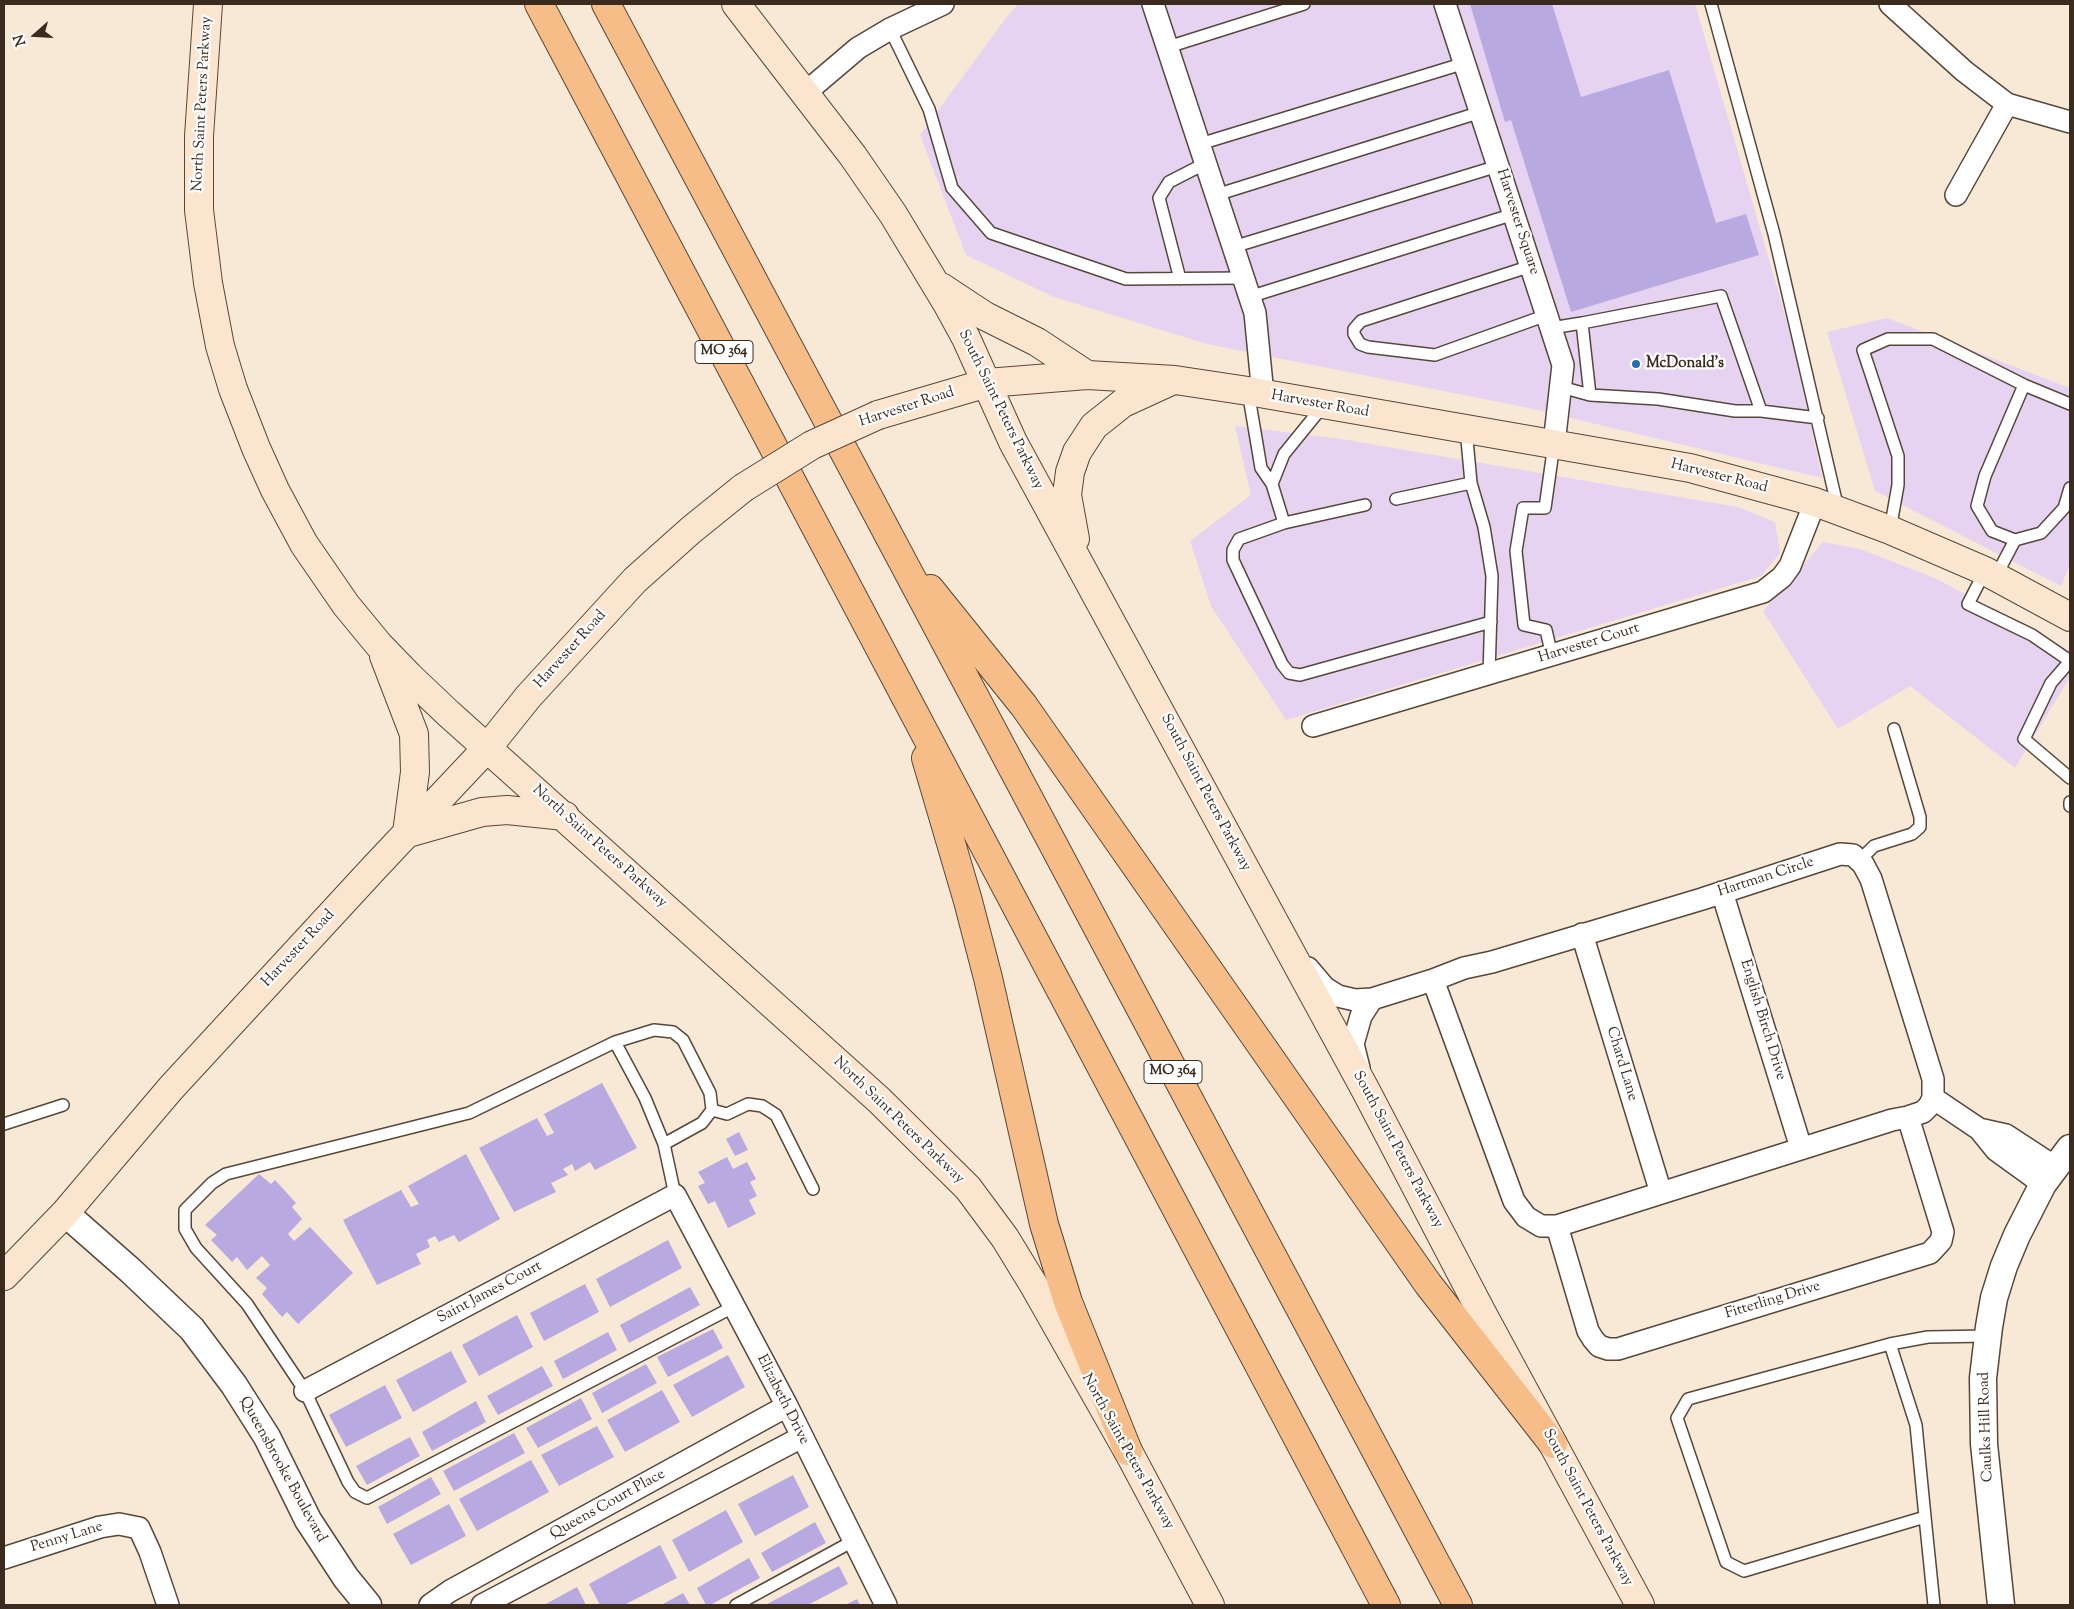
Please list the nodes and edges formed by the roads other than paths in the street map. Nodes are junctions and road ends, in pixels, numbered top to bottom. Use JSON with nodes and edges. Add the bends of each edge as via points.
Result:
{"nodes":[{"id":1,"x":208,"y":4,"type":"edge"},
{"id":2,"x":539,"y":4,"type":"edge"},
{"id":3,"x":606,"y":4,"type":"edge"},
{"id":4,"x":736,"y":4,"type":"edge"},
{"id":5,"x":943,"y":4,"type":"edge"},
{"id":6,"x":1153,"y":4,"type":"edge"},
{"id":7,"x":1304,"y":4,"type":"edge"},
{"id":8,"x":1445,"y":4,"type":"edge"},
{"id":9,"x":1711,"y":4,"type":"edge"},
{"id":10,"x":1890,"y":4,"type":"edge"},
{"id":11,"x":890,"y":29,"type":"junction"},
{"id":12,"x":1168,"y":47,"type":"junction"},
{"id":13,"x":1465,"y":63,"type":"junction"},
{"id":14,"x":805,"y":93,"type":"junction"},
{"id":15,"x":2006,"y":104,"type":"junction"},
{"id":16,"x":1481,"y":112,"type":"junction"},
{"id":17,"x":2070,"y":122,"type":"edge"},
{"id":18,"x":1203,"y":154,"type":"junction"},
{"id":19,"x":1498,"y":166,"type":"junction"},
{"id":20,"x":1216,"y":195,"type":"junction"},
{"id":21,"x":1956,"y":195,"type":"dead end"},
{"id":22,"x":1514,"y":214,"type":"junction"},
{"id":23,"x":1233,"y":247,"type":"junction"},
{"id":24,"x":1531,"y":266,"type":"junction"},
{"id":25,"x":1180,"y":279,"type":"junction"},
{"id":26,"x":934,"y":282,"type":"junction"},
{"id":27,"x":1246,"y":287,"type":"junction"},
{"id":28,"x":1549,"y":321,"type":"junction"},
{"id":29,"x":1582,"y":324,"type":"junction"},
{"id":30,"x":1087,"y":375,"type":"junction"},
{"id":31,"x":1175,"y":380,"type":"junction"},
{"id":32,"x":987,"y":383,"type":"junction"},
{"id":33,"x":2024,"y":385,"type":"junction"},
{"id":34,"x":1561,"y":387,"type":"junction"},
{"id":35,"x":1256,"y":393,"type":"junction"},
{"id":36,"x":1590,"y":395,"type":"junction"},
{"id":37,"x":2070,"y":404,"type":"edge"},
{"id":38,"x":1324,"y":406,"type":"junction"},
{"id":39,"x":1761,"y":411,"type":"junction"},
{"id":40,"x":1818,"y":418,"type":"junction"},
{"id":41,"x":1466,"y":429,"type":"junction"},
{"id":42,"x":1554,"y":444,"type":"junction"},
{"id":43,"x":1471,"y":483,"type":"junction"},
{"id":44,"x":1272,"y":484,"type":"junction"},
{"id":45,"x":2070,"y":488,"type":"edge"},
{"id":46,"x":1396,"y":499,"type":"dead end"},
{"id":47,"x":1365,"y":505,"type":"dead end"},
{"id":48,"x":1826,"y":506,"type":"junction"},
{"id":49,"x":1284,"y":523,"type":"junction"},
{"id":50,"x":1890,"y":530,"type":"junction"},
{"id":51,"x":889,"y":538,"type":"junction"},
{"id":52,"x":2015,"y":540,"type":"junction"},
{"id":53,"x":1080,"y":563,"type":"junction"},
{"id":54,"x":1990,"y":573,"type":"junction"},
{"id":55,"x":2068,"y":609,"type":"edge"},
{"id":56,"x":1491,"y":622,"type":"junction"},
{"id":57,"x":379,"y":645,"type":"junction"},
{"id":58,"x":1552,"y":656,"type":"junction"},
{"id":59,"x":2070,"y":661,"type":"edge"},
{"id":60,"x":1489,"y":674,"type":"junction"},
{"id":61,"x":909,"y":702,"type":"junction"},
{"id":62,"x":1313,"y":726,"type":"dead end"},
{"id":63,"x":1894,"y":729,"type":"dead end"},
{"id":64,"x":488,"y":747,"type":"junction"},
{"id":65,"x":2070,"y":778,"type":"edge"},
{"id":66,"x":565,"y":816,"type":"junction"},
{"id":67,"x":407,"y":833,"type":"junction"},
{"id":68,"x":1859,"y":861,"type":"junction"},
{"id":69,"x":1722,"y":892,"type":"junction"},
{"id":70,"x":1582,"y":934,"type":"junction"},
{"id":71,"x":1290,"y":951,"type":"junction"},
{"id":72,"x":1433,"y":980,"type":"junction"},
{"id":73,"x":1372,"y":999,"type":"junction"},
{"id":74,"x":615,"y":1042,"type":"junction"},
{"id":75,"x":1365,"y":1089,"type":"junction"},
{"id":76,"x":1933,"y":1098,"type":"junction"},
{"id":77,"x":63,"y":1105,"type":"dead end"},
{"id":78,"x":712,"y":1110,"type":"junction"},
{"id":79,"x":1908,"y":1117,"type":"junction"},
{"id":80,"x":4,"y":1124,"type":"edge"},
{"id":81,"x":664,"y":1144,"type":"junction"},
{"id":82,"x":1801,"y":1148,"type":"junction"},
{"id":83,"x":2056,"y":1166,"type":"edge"},
{"id":84,"x":813,"y":1190,"type":"dead end"},
{"id":85,"x":1661,"y":1193,"type":"junction"},
{"id":86,"x":675,"y":1195,"type":"junction"},
{"id":87,"x":65,"y":1213,"type":"junction"},
{"id":88,"x":1557,"y":1226,"type":"junction"},
{"id":89,"x":4,"y":1276,"type":"edge"},
{"id":90,"x":734,"y":1307,"type":"junction"},
{"id":91,"x":1988,"y":1336,"type":"junction"},
{"id":92,"x":1890,"y":1344,"type":"junction"},
{"id":93,"x":305,"y":1391,"type":"junction"},
{"id":94,"x":787,"y":1406,"type":"junction"},
{"id":95,"x":802,"y":1437,"type":"junction"},
{"id":96,"x":1553,"y":1444,"type":"junction"},
{"id":97,"x":1128,"y":1451,"type":"junction"},
{"id":98,"x":1925,"y":1517,"type":"junction"},
{"id":99,"x":855,"y":1540,"type":"junction"},
{"id":100,"x":4,"y":1558,"type":"edge"},
{"id":101,"x":168,"y":1605,"type":"edge"},
{"id":102,"x":368,"y":1605,"type":"edge"},
{"id":103,"x":430,"y":1605,"type":"edge"},
{"id":104,"x":482,"y":1605,"type":"edge"},
{"id":105,"x":736,"y":1605,"type":"edge"},
{"id":106,"x":886,"y":1605,"type":"edge"},
{"id":107,"x":1210,"y":1605,"type":"edge"},
{"id":108,"x":1386,"y":1605,"type":"edge"},
{"id":109,"x":1458,"y":1605,"type":"edge"},
{"id":110,"x":1640,"y":1605,"type":"edge"},
{"id":111,"x":1934,"y":1605,"type":"edge"},
{"id":112,"x":2001,"y":1605,"type":"edge"}],
"edges":[{"from":1,"to":57,"type":"main road","name":"North Saint Peters Parkway","via":[[199,136],[199,210],[220,346],[233,390],[275,490],[304,544],[346,605]]},
{"from":2,"to":61,"type":"highway","number":"MO 364"},
{"from":3,"to":51,"type":"highway","number":"MO 364"},
{"from":4,"to":14,"type":"main road","name":"South Saint Peters Parkway"},
{"from":5,"to":11,"type":"street"},
{"from":6,"to":12,"type":"street"},
{"from":7,"to":12,"type":"lane"},
{"from":8,"to":13,"type":"street","name":"Harvester Square"},
{"from":9,"to":40,"type":"lane","via":[[1774,234]]},
{"from":10,"to":15,"type":"street"},
{"from":11,"to":14,"type":"street","via":[[858,48]]},
{"from":11,"to":25,"type":"lane","via":[[929,109],[952,188],[991,233],[1126,279]]},
{"from":12,"to":18,"type":"street"},
{"from":13,"to":16,"type":"street","name":"Harvester Square"},
{"from":13,"to":18,"type":"lane"},
{"from":14,"to":26,"type":"main road","name":"South Saint Peters Parkway","via":[[893,214]]},
{"from":15,"to":17,"type":"street"},
{"from":15,"to":21,"type":"street"},
{"from":16,"to":19,"type":"street","name":"Harvester Square"},
{"from":16,"to":20,"type":"lane"},
{"from":18,"to":20,"type":"street"},
{"from":18,"to":25,"type":"lane","via":[[1169,182],[1158,198]]},
{"from":19,"to":22,"type":"street","name":"Harvester Square"},
{"from":19,"to":23,"type":"lane"},
{"from":20,"to":23,"type":"street"},
{"from":22,"to":24,"type":"street","name":"Harvester Square"},
{"from":22,"to":27,"type":"lane"},
{"from":23,"to":27,"type":"street"},
{"from":24,"to":28,"type":"street","name":"Harvester Square"},
{"from":24,"to":28,"type":"lane","via":[[1361,321],[1354,334],[1360,344],[1368,347],[1435,354]]},
{"from":25,"to":27,"type":"lane"},
{"from":26,"to":30,"type":"main road","via":[[960,302],[1037,342]]},
{"from":26,"to":32,"type":"main road","name":"South Saint Peters Parkway"},
{"from":27,"to":35,"type":"street","via":[[1255,313]]},
{"from":28,"to":29,"type":"lane"},
{"from":28,"to":34,"type":"street","name":"Harvester Square","via":[[1563,365]]},
{"from":29,"to":36,"type":"lane"},
{"from":29,"to":39,"type":"lane","via":[[1721,296]]},
{"from":30,"to":31,"type":"main road","name":"Harvester Road"},
{"from":30,"to":32,"type":"main road","name":"Harvester Road"},
{"from":31,"to":35,"type":"main road","name":"Harvester Road"},
{"from":31,"to":53,"type":"main road","via":[[1123,403],[1094,426],[1077,452],[1067,495]]},
{"from":32,"to":53,"type":"main road","name":"South Saint Peters Parkway","via":[[1013,442]]},
{"from":32,"to":64,"type":"main road","name":"Harvester Road","bridge":true,"via":[[878,414],[812,445],[743,488],[635,580],[528,697]]},
{"from":33,"to":37,"type":"lane"},
{"from":33,"to":50,"type":"lane","via":[[1933,339],[1888,339],[1863,350],[1898,456],[1898,485]]},
{"from":33,"to":52,"type":"lane","via":[[1985,476],[1977,506],[1992,531]]},
{"from":34,"to":36,"type":"lane"},
{"from":34,"to":42,"type":"street","name":"Harvester Square"},
{"from":35,"to":38,"type":"main road","name":"Harvester Road"},
{"from":35,"to":44,"type":"lane","via":[[1261,468]]},
{"from":36,"to":39,"type":"lane"},
{"from":38,"to":41,"type":"main road","name":"Harvester Road"},
{"from":38,"to":44,"type":"lane","via":[[1284,454]]},
{"from":39,"to":40,"type":"lane"},
{"from":40,"to":48,"type":"lane"},
{"from":41,"to":42,"type":"main road","name":"Harvester Road"},
{"from":41,"to":43,"type":"lane"},
{"from":42,"to":48,"type":"main road","name":"Harvester Road","via":[[1690,468]]},
{"from":42,"to":58,"type":"lane","via":[[1545,508],[1524,508],[1516,551],[1524,625],[1546,630]]},
{"from":43,"to":46,"type":"lane"},
{"from":43,"to":56,"type":"lane","via":[[1484,528],[1492,576]]},
{"from":44,"to":49,"type":"lane"},
{"from":45,"to":52,"type":"lane","via":[[2064,508],[2041,533]]},
{"from":47,"to":49,"type":"lane"},
{"from":48,"to":50,"type":"main road","name":"Harvester Road"},
{"from":48,"to":58,"type":"street","name":"Harvester Court","via":[[1782,577],[1763,592]]},
{"from":49,"to":56,"type":"lane","via":[[1239,540],[1233,550],[1233,560],[1289,673],[1300,675]]},
{"from":50,"to":54,"type":"main road","name":"Harvester Road"},
{"from":51,"to":96,"type":"highway","via":[[1024,706],[1428,1284]]},
{"from":51,"to":109,"type":"highway","number":"MO 364"},
{"from":52,"to":54,"type":"lane"},
{"from":53,"to":71,"type":"main road","name":"South Saint Peters Parkway"},
{"from":54,"to":55,"type":"main road","name":"Harvester Road"},
{"from":54,"to":59,"type":"lane","via":[[1968,604],[2032,635]]},
{"from":56,"to":60,"type":"lane"},
{"from":57,"to":64,"type":"main road","name":"North Saint Peters Parkway","via":[[449,714]]},
{"from":57,"to":67,"type":"main road","via":[[414,734],[415,772]]},
{"from":58,"to":60,"type":"street","name":"Harvester Court"},
{"from":59,"to":65,"type":"lane","via":[[2051,683],[2024,739]]},
{"from":60,"to":62,"type":"street","name":"Harvester Court"},
{"from":61,"to":97,"type":"highway","via":[[988,978],[1044,1224],[1068,1302]]},
{"from":61,"to":108,"type":"highway","number":"MO 364"},
{"from":63,"to":68,"type":"lane","via":[[1920,817],[1920,827],[1912,834],[1874,846]]},
{"from":64,"to":66,"type":"main road","name":"North Saint Peters Parkway"},
{"from":64,"to":67,"type":"main road","name":"Harvester Road"},
{"from":66,"to":67,"type":"main road","via":[[507,810],[482,812]]},
{"from":66,"to":97,"type":"main road","name":"North Saint Peters Parkway","via":[[879,1100],[968,1188],[1005,1238]]},
{"from":67,"to":87,"type":"main road","name":"Harvester Road","via":[[170,1088]]},
{"from":68,"to":69,"type":"street","name":"Hartman Circle","via":[[1853,856],[1840,854]]},
{"from":68,"to":76,"type":"street","via":[[1871,879],[1932,1079]]},
{"from":69,"to":70,"type":"street","name":"Hartman Circle"},
{"from":69,"to":82,"type":"street","name":"English Birch Drive"},
{"from":70,"to":72,"type":"street","name":"Hartman Circle"},
{"from":70,"to":85,"type":"street","name":"Chard Lane"},
{"from":71,"to":73,"type":"street","name":"Hartman Circle","via":[[1325,988],[1338,996]]},
{"from":71,"to":75,"type":"main road","name":"South Saint Peters Parkway"},
{"from":72,"to":73,"type":"street","name":"Hartman Circle"},
{"from":72,"to":88,"type":"street","via":[[1514,1200],[1526,1217],[1541,1226]]},
{"from":73,"to":75,"type":"street","via":[[1356,1028],[1353,1044]]},
{"from":74,"to":78,"type":"lane","via":[[654,1030],[673,1032],[683,1040],[710,1093]]},
{"from":74,"to":81,"type":"lane","via":[[645,1098]]},
{"from":74,"to":93,"type":"lane","via":[[469,1113],[226,1174],[185,1210],[186,1229],[196,1248],[246,1304]]},
{"from":75,"to":96,"type":"main road","name":"South Saint Peters Parkway"},
{"from":76,"to":79,"type":"street","via":[[1923,1112]]},
{"from":76,"to":83,"type":"street","via":[[1979,1129],[1996,1150]]},
{"from":77,"to":80,"type":"lane"},
{"from":78,"to":81,"type":"lane","via":[[702,1123]]},
{"from":78,"to":84,"type":"lane","via":[[727,1114],[748,1104],[762,1106],[776,1115]]},
{"from":79,"to":82,"type":"street"},
{"from":79,"to":88,"type":"street","name":"Fitterling Drive","via":[[1943,1232],[1941,1241],[1930,1253],[1608,1349],[1599,1346],[1588,1331]]},
{"from":81,"to":86,"type":"lane"},
{"from":82,"to":85,"type":"street"},
{"from":83,"to":91,"type":"street","name":"Caulks Hill Road","via":[[2017,1235],[2004,1266],[1994,1298]]},
{"from":85,"to":88,"type":"street"},
{"from":86,"to":90,"type":"street","name":"Elizabeth Drive"},
{"from":86,"to":93,"type":"street","name":"Saint James Court"},
{"from":87,"to":89,"type":"main road","name":"Harvester Road"},
{"from":87,"to":102,"type":"street","name":"Queensbrooke Boulevard","via":[[192,1329],[239,1392],[267,1437],[308,1520]]},
{"from":90,"to":93,"type":"lane","via":[[367,1498],[355,1492],[348,1482]]},
{"from":90,"to":94,"type":"street","name":"Elizabeth Drive"},
{"from":91,"to":92,"type":"lane","via":[[1928,1337]]},
{"from":91,"to":112,"type":"street","name":"Caulks Hill Road","via":[[1983,1378],[1984,1444]]},
{"from":92,"to":98,"type":"lane","via":[[1916,1425]]},
{"from":92,"to":98,"type":"lane","via":[[1688,1399],[1677,1418],[1726,1562],[1744,1572]]},
{"from":94,"to":95,"type":"street","name":"Elizabeth Drive"},
{"from":94,"to":103,"type":"street","name":"Queens Court Place"},
{"from":95,"to":99,"type":"street","name":"Elizabeth Drive"},
{"from":95,"to":104,"type":"street","name":"Queens Court Place"},
{"from":96,"to":110,"type":"main road","name":"South Saint Peters Parkway"},
{"from":97,"to":107,"type":"main road","name":"North Saint Peters Parkway"},
{"from":98,"to":111,"type":"lane"},
{"from":99,"to":105,"type":"lane"},
{"from":99,"to":106,"type":"street","name":"Elizabeth Drive"},
{"from":100,"to":101,"type":"street","name":"Penny Lane","via":[[100,1527],[119,1524],[139,1528]]}]}
